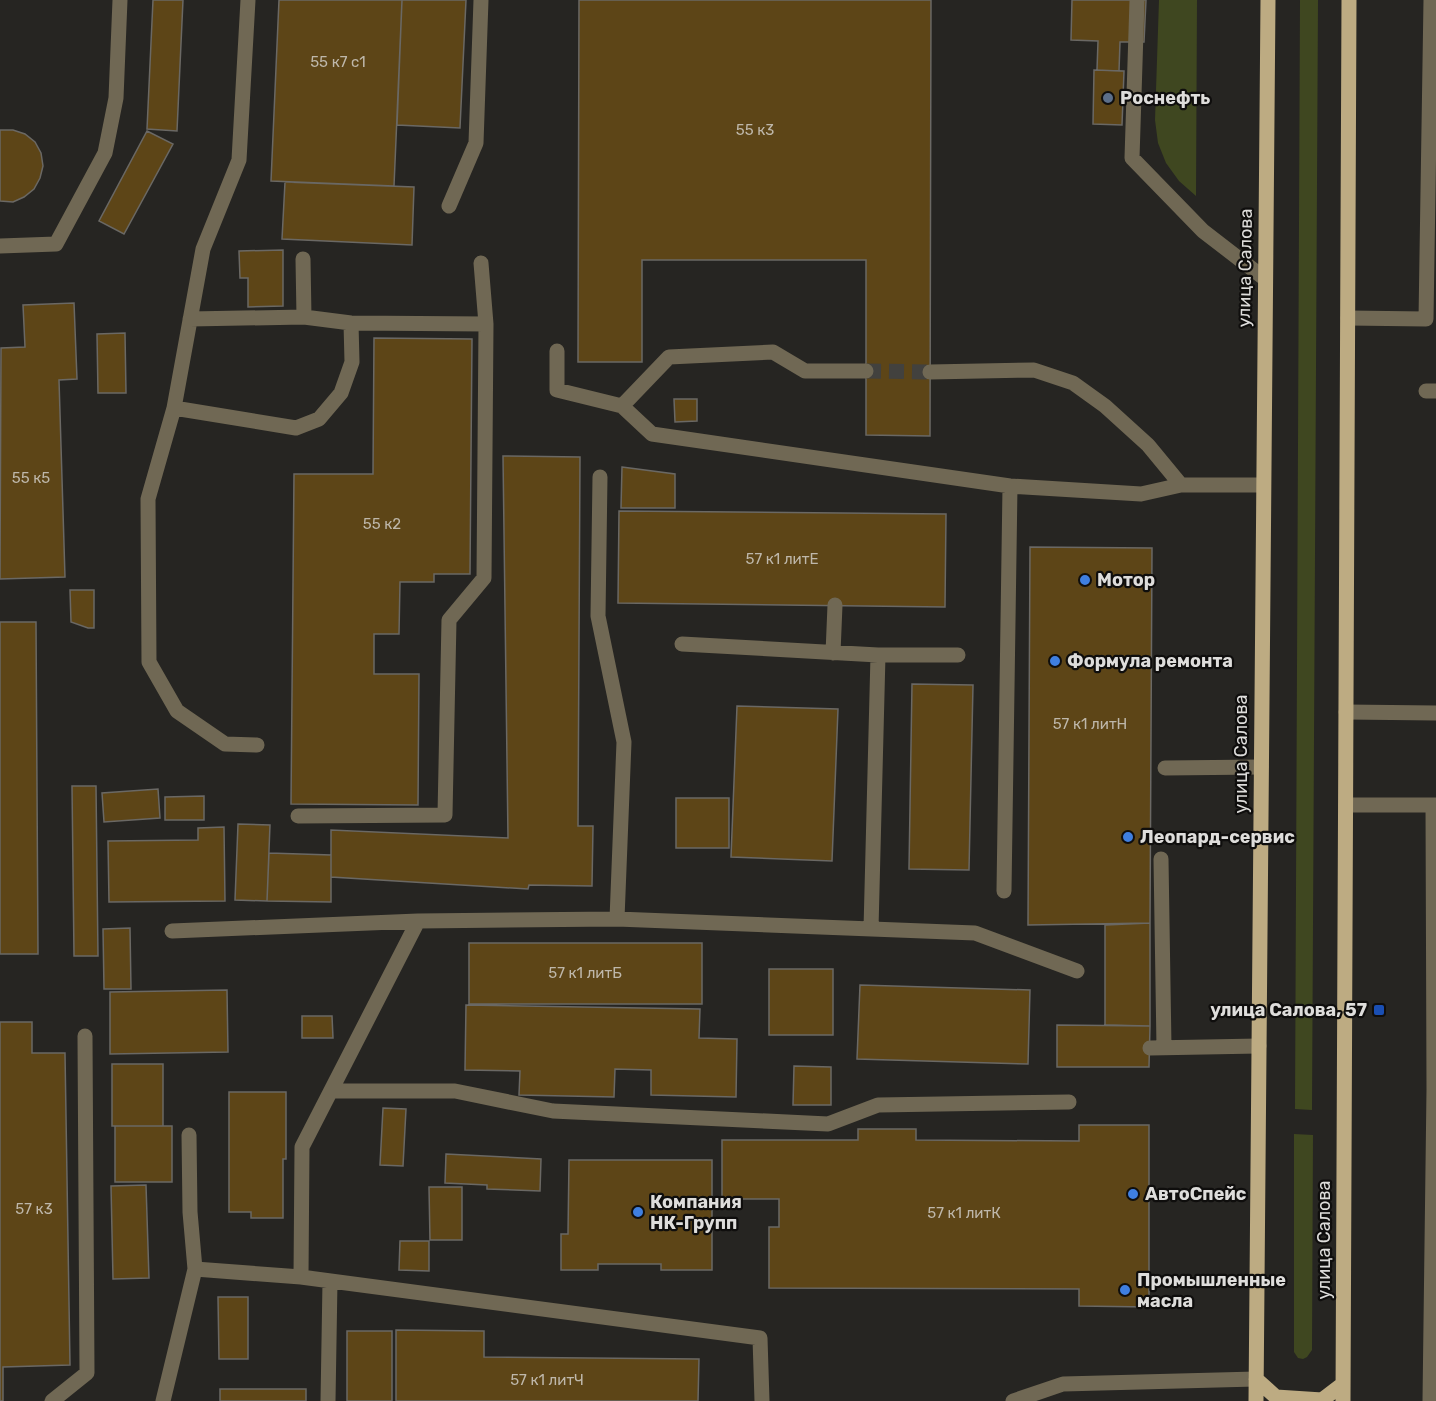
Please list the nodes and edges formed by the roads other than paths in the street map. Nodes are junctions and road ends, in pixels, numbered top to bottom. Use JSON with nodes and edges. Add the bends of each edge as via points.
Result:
{"nodes":[{"id":1,"x":120,"y":0,"type":"edge"},
{"id":2,"x":248,"y":0,"type":"edge"},
{"id":3,"x":481,"y":0,"type":"edge"},
{"id":4,"x":1137,"y":0,"type":"edge"},
{"id":5,"x":1268,"y":0,"type":"edge"},
{"id":6,"x":1349,"y":0,"type":"edge"},
{"id":7,"x":1431,"y":0,"type":"edge"},
{"id":8,"x":449,"y":206,"type":"dead end"},
{"id":9,"x":0,"y":246,"type":"edge"},
{"id":10,"x":303,"y":259,"type":"dead end"},
{"id":11,"x":481,"y":263,"type":"dead end"},
{"id":12,"x":1264,"y":278,"type":"junction"},
{"id":13,"x":304,"y":317,"type":"junction"},
{"id":14,"x":1348,"y":318,"type":"junction"},
{"id":15,"x":190,"y":319,"type":"junction"},
{"id":16,"x":351,"y":323,"type":"junction"},
{"id":17,"x":486,"y":324,"type":"junction"},
{"id":18,"x":557,"y":351,"type":"dead end"},
{"id":19,"x":866,"y":371,"type":"tunnel mouth"},
{"id":20,"x":930,"y":372,"type":"tunnel mouth"},
{"id":21,"x":622,"y":406,"type":"junction"},
{"id":22,"x":174,"y":408,"type":"junction"},
{"id":23,"x":600,"y":477,"type":"dead end"},
{"id":24,"x":1263,"y":484,"type":"junction"},
{"id":25,"x":1181,"y":485,"type":"junction"},
{"id":26,"x":1010,"y":486,"type":"junction"},
{"id":27,"x":835,"y":605,"type":"dead end"},
{"id":28,"x":682,"y":644,"type":"dead end"},
{"id":29,"x":833,"y":653,"type":"junction"},
{"id":30,"x":878,"y":655,"type":"junction"},
{"id":31,"x":958,"y":655,"type":"dead end"},
{"id":32,"x":1346,"y":712,"type":"junction"},
{"id":33,"x":1436,"y":713,"type":"edge"},
{"id":34,"x":256,"y":745,"type":"dead end"},
{"id":35,"x":1261,"y":767,"type":"junction"},
{"id":36,"x":1165,"y":768,"type":"dead end"},
{"id":37,"x":1346,"y":805,"type":"junction"},
{"id":38,"x":1435,"y":805,"type":"edge"},
{"id":39,"x":298,"y":816,"type":"dead end"},
{"id":40,"x":1161,"y":859,"type":"dead end"},
{"id":41,"x":1004,"y":891,"type":"dead end"},
{"id":42,"x":617,"y":919,"type":"junction"},
{"id":43,"x":418,"y":921,"type":"junction"},
{"id":44,"x":871,"y":929,"type":"junction"},
{"id":45,"x":172,"y":931,"type":"dead end"},
{"id":46,"x":1077,"y":972,"type":"dead end"},
{"id":47,"x":85,"y":1036,"type":"dead end"},
{"id":48,"x":1259,"y":1046,"type":"junction"},
{"id":49,"x":331,"y":1091,"type":"junction"},
{"id":50,"x":1069,"y":1102,"type":"dead end"},
{"id":51,"x":189,"y":1135,"type":"dead end"},
{"id":52,"x":195,"y":1269,"type":"junction"},
{"id":53,"x":301,"y":1277,"type":"junction"},
{"id":54,"x":330,"y":1281,"type":"junction"},
{"id":55,"x":1256,"y":1379,"type":"junction"},
{"id":56,"x":1343,"y":1384,"type":"junction"},
{"id":57,"x":52,"y":1401,"type":"edge"},
{"id":58,"x":163,"y":1401,"type":"edge"},
{"id":59,"x":328,"y":1401,"type":"edge"},
{"id":60,"x":762,"y":1401,"type":"edge"},
{"id":61,"x":1013,"y":1401,"type":"edge"},
{"id":62,"x":1256,"y":1401,"type":"edge"},
{"id":63,"x":1343,"y":1401,"type":"edge"},
{"id":64,"x":1430,"y":1401,"type":"edge"}],
"edges":[{"from":1,"to":9,"type":"lane","via":[[116,98],[105,153],[56,244]]},
{"from":2,"to":15,"type":"lane","via":[[239,160],[203,249]]},
{"from":3,"to":8,"type":"lane","via":[[476,143]]},
{"from":4,"to":12,"type":"lane","via":[[1132,158],[1203,231]]},
{"from":5,"to":12,"type":"main road","name":"улица Салова"},
{"from":6,"to":14,"type":"main road","name":"улица Салова"},
{"from":7,"to":14,"type":"lane","via":[[1426,320]]},
{"from":10,"to":13,"type":"lane"},
{"from":11,"to":17,"type":"lane"},
{"from":12,"to":24,"type":"main road","name":"улица Салова"},
{"from":13,"to":15,"type":"lane"},
{"from":13,"to":16,"type":"lane"},
{"from":14,"to":32,"type":"main road","name":"улица Салова"},
{"from":15,"to":22,"type":"lane"},
{"from":16,"to":17,"type":"lane"},
{"from":16,"to":22,"type":"lane","via":[[352,362],[341,393],[319,419],[296,428]]},
{"from":17,"to":39,"type":"lane","via":[[484,578],[449,620],[445,815]]},
{"from":18,"to":21,"type":"lane","via":[[557,390]]},
{"from":19,"to":21,"type":"lane","via":[[804,371],[773,352],[669,357]]},
{"from":20,"to":25,"type":"lane","via":[[1034,370],[1073,383],[1148,445]]},
{"from":21,"to":26,"type":"lane","via":[[652,434]]},
{"from":22,"to":34,"type":"lane","via":[[148,500],[149,662],[177,711],[225,744]]},
{"from":23,"to":42,"type":"lane","via":[[598,616],[624,742]]},
{"from":24,"to":25,"type":"lane"},
{"from":24,"to":35,"type":"main road","name":"улица Салова"},
{"from":25,"to":26,"type":"lane","via":[[1141,494]]},
{"from":26,"to":41,"type":"lane"},
{"from":27,"to":29,"type":"lane"},
{"from":28,"to":29,"type":"lane"},
{"from":29,"to":30,"type":"lane"},
{"from":30,"to":31,"type":"lane"},
{"from":30,"to":44,"type":"lane"},
{"from":32,"to":33,"type":"lane"},
{"from":32,"to":37,"type":"main road","name":"улица Салова"},
{"from":35,"to":36,"type":"lane"},
{"from":35,"to":48,"type":"main road","name":"улица Салова"},
{"from":37,"to":38,"type":"lane"},
{"from":37,"to":56,"type":"main road","name":"улица Салова"},
{"from":38,"to":64,"type":"lane"},
{"from":40,"to":48,"type":"lane","via":[[1157,1047]]},
{"from":42,"to":43,"type":"lane"},
{"from":42,"to":44,"type":"lane"},
{"from":43,"to":45,"type":"lane"},
{"from":43,"to":49,"type":"lane"},
{"from":44,"to":46,"type":"lane","via":[[975,933]]},
{"from":47,"to":57,"type":"lane","via":[[87,1373]]},
{"from":48,"to":55,"type":"main road","name":"улица Салова"},
{"from":49,"to":50,"type":"lane","via":[[455,1091],[553,1111],[828,1124],[878,1105]]},
{"from":49,"to":53,"type":"lane","via":[[302,1147]]},
{"from":51,"to":52,"type":"lane"},
{"from":52,"to":53,"type":"lane"},
{"from":52,"to":58,"type":"lane"},
{"from":53,"to":54,"type":"lane"},
{"from":54,"to":59,"type":"lane"},
{"from":54,"to":60,"type":"lane","via":[[760,1338]]},
{"from":55,"to":56,"type":"main road","via":[[1276,1397],[1322,1400]]},
{"from":55,"to":61,"type":"lane","via":[[1063,1384]]},
{"from":55,"to":62,"type":"main road","name":"улица Салова"},
{"from":56,"to":63,"type":"main road","name":"улица Салова"}]}
